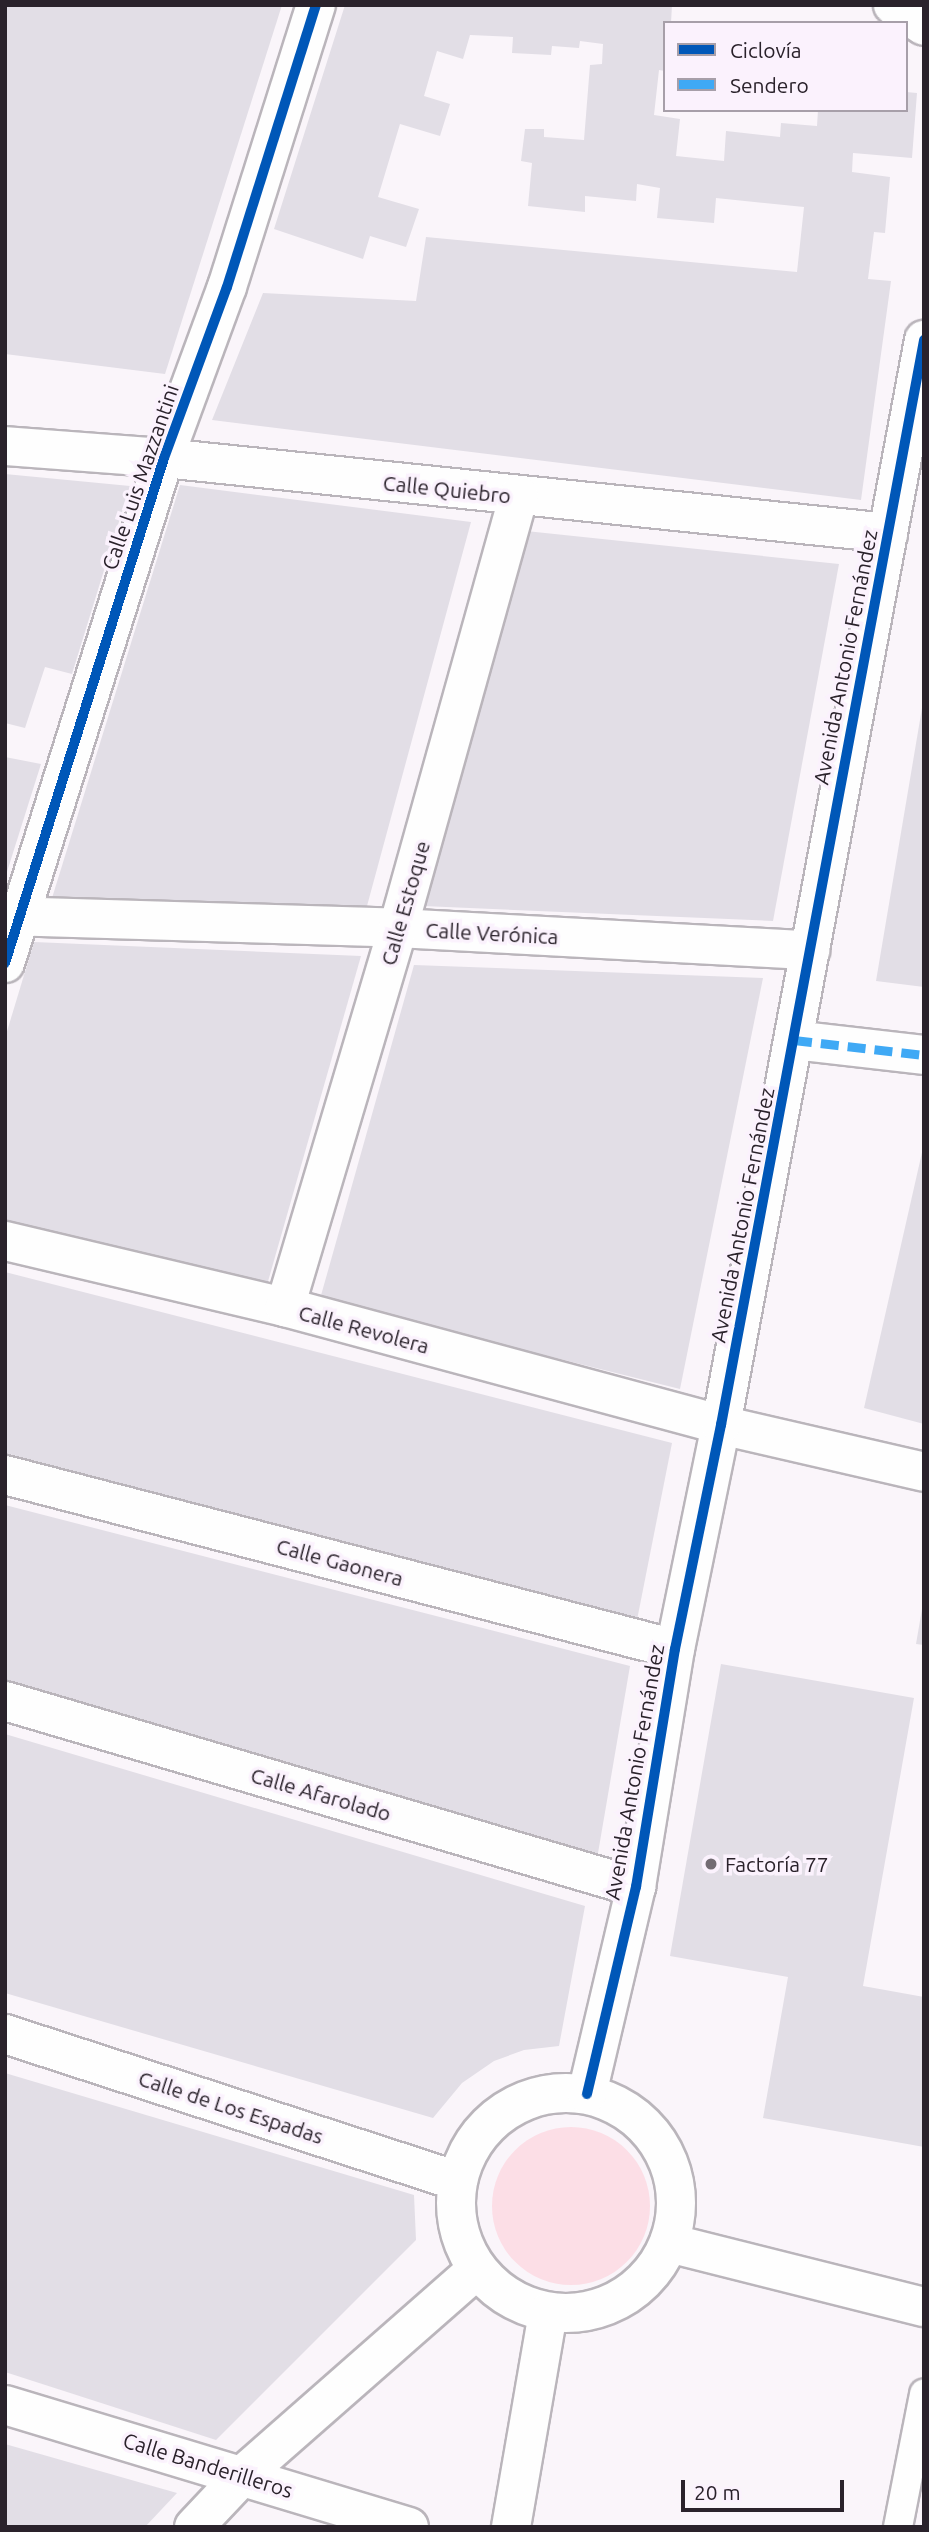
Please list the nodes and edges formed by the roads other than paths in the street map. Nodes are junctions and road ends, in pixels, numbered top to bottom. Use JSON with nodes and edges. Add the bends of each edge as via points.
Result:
{"nodes":[{"id":1,"x":316,"y":5,"type":"edge"},
{"id":2,"x":893,"y":5,"type":"edge"},
{"id":3,"x":924,"y":26,"type":"edge"},
{"id":4,"x":924,"y":340,"type":"edge"},
{"id":5,"x":5,"y":446,"type":"edge"},
{"id":6,"x":164,"y":458,"type":"junction"},
{"id":7,"x":519,"y":496,"type":"junction"},
{"id":8,"x":888,"y":533,"type":"junction"},
{"id":9,"x":12,"y":917,"type":"edge"},
{"id":10,"x":398,"y":928,"type":"junction"},
{"id":11,"x":810,"y":950,"type":"junction"},
{"id":12,"x":5,"y":963,"type":"edge"},
{"id":13,"x":794,"y":1040,"type":"junction"},
{"id":14,"x":924,"y":1055,"type":"edge"},
{"id":15,"x":5,"y":1241,"type":"edge"},
{"id":16,"x":285,"y":1307,"type":"junction"},
{"id":17,"x":721,"y":1425,"type":"junction"},
{"id":18,"x":924,"y":1472,"type":"edge"},
{"id":19,"x":5,"y":1475,"type":"edge"},
{"id":20,"x":675,"y":1649,"type":"junction"},
{"id":21,"x":5,"y":1701,"type":"edge"},
{"id":22,"x":636,"y":1887,"type":"junction"},
{"id":23,"x":5,"y":2034,"type":"edge"},
{"id":24,"x":587,"y":2094,"type":"junction"},
{"id":25,"x":458,"y":2181,"type":"junction"},
{"id":26,"x":669,"y":2243,"type":"junction"},
{"id":27,"x":477,"y":2269,"type":"junction"},
{"id":28,"x":924,"y":2307,"type":"edge"},
{"id":29,"x":548,"y":2312,"type":"junction"},
{"id":30,"x":924,"y":2394,"type":"edge"},
{"id":31,"x":5,"y":2405,"type":"edge"},
{"id":32,"x":244,"y":2474,"type":"junction"},
{"id":33,"x":194,"y":2527,"type":"edge"},
{"id":34,"x":409,"y":2527,"type":"edge"},
{"id":35,"x":512,"y":2527,"type":"edge"},
{"id":36,"x":898,"y":2527,"type":"edge"}],
"edges":[{"from":1,"to":6,"type":"street","name":"Calle Luis Mazzantini","via":[[227,287]]},
{"from":2,"to":3,"type":"street"},
{"from":4,"to":8,"type":"street","name":"Avenida Antonio Fernández"},
{"from":5,"to":6,"type":"street","name":"Calle Quiebro"},
{"from":6,"to":7,"type":"street","name":"Calle Quiebro"},
{"from":6,"to":9,"type":"street","name":"Calle Luis Mazzantini"},
{"from":7,"to":8,"type":"street","name":"Calle Quiebro"},
{"from":7,"to":10,"type":"street","name":"Calle Estoque"},
{"from":8,"to":11,"type":"street","name":"Avenida Antonio Fernández"},
{"from":9,"to":10,"type":"street","name":"Calle Verónica"},
{"from":9,"to":12,"type":"street","name":"Calle Luis Mazzantini"},
{"from":10,"to":11,"type":"street","name":"Calle Verónica"},
{"from":10,"to":16,"type":"street","name":"Calle Estoque"},
{"from":11,"to":13,"type":"street","name":"Avenida Antonio Fernández"},
{"from":13,"to":14,"type":"street"},
{"from":13,"to":17,"type":"street","name":"Avenida Antonio Fernández"},
{"from":15,"to":16,"type":"street","name":"Calle Revolera"},
{"from":16,"to":17,"type":"street","name":"Calle Revolera"},
{"from":17,"to":18,"type":"street","name":"Calle Revolera"},
{"from":17,"to":20,"type":"street","name":"Avenida Antonio Fernández"},
{"from":19,"to":20,"type":"street","name":"Calle Gaonera"},
{"from":20,"to":22,"type":"street","name":"Avenida Antonio Fernández"},
{"from":21,"to":22,"type":"street","name":"Calle Afarolado"},
{"from":22,"to":24,"type":"street","name":"Avenida Antonio Fernández"},
{"from":23,"to":25,"type":"street","name":"Calle de Los Espadas"},
{"from":24,"to":25,"type":"street","via":[[553,2092],[510,2108],[491,2121],[470,2148]]},
{"from":24,"to":26,"type":"street","via":[[623,2108],[652,2133],[671,2167],[677,2205]]},
{"from":25,"to":27,"type":"street","via":[[456,2211],[463,2242]]},
{"from":26,"to":28,"type":"street"},
{"from":26,"to":29,"type":"street","via":[[650,2275],[621,2299],[586,2312]]},
{"from":27,"to":29,"type":"street","via":[[522,2304]]},
{"from":27,"to":32,"type":"street"},
{"from":29,"to":35,"type":"street"},
{"from":30,"to":36,"type":"lane"},
{"from":31,"to":32,"type":"street","name":"Calle Banderilleros"},
{"from":32,"to":33,"type":"street"},
{"from":32,"to":34,"type":"street","name":"Calle Banderilleros"}]}
